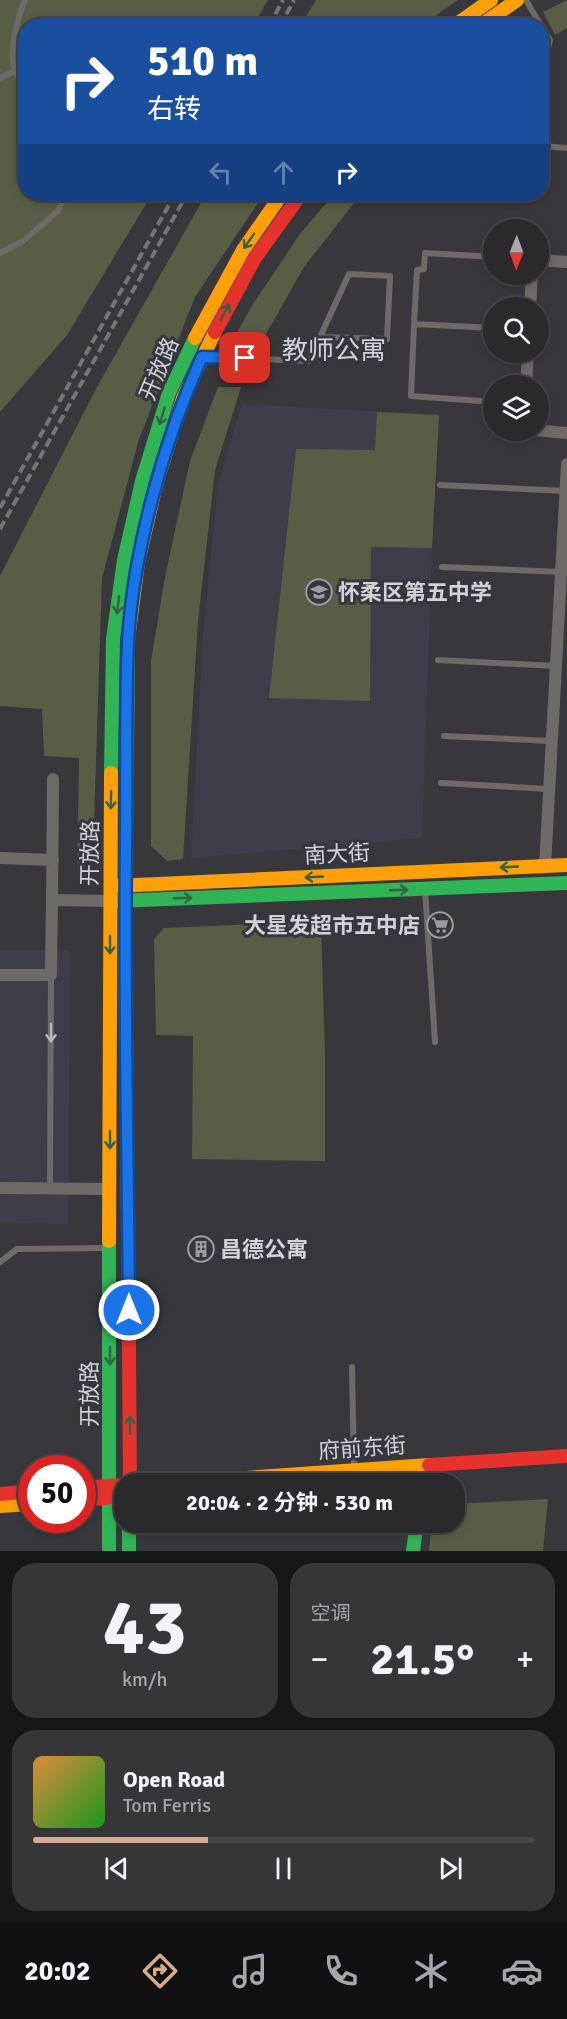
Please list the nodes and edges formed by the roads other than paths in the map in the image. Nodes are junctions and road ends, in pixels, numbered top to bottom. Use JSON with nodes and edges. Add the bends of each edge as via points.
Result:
{"nodes":[{"id":1,"x":25,"y":0,"type":"edge"},
{"id":2,"x":491,"y":0,"type":"edge"},
{"id":3,"x":517,"y":0,"type":"edge"},
{"id":4,"x":526,"y":0,"type":"edge"},
{"id":5,"x":465,"y":18,"type":"edge"},
{"id":6,"x":491,"y":18,"type":"edge"},
{"id":7,"x":536,"y":18,"type":"edge"},
{"id":8,"x":15,"y":71,"type":"junction"},
{"id":9,"x":18,"y":75,"type":"edge"},
{"id":10,"x":0,"y":78,"type":"edge"},
{"id":11,"x":549,"y":147,"type":"edge"},
{"id":12,"x":567,"y":148,"type":"edge"},
{"id":13,"x":62,"y":201,"type":"edge"},
{"id":14,"x":277,"y":201,"type":"edge"},
{"id":15,"x":296,"y":201,"type":"edge"},
{"id":16,"x":0,"y":253,"type":"edge"},
{"id":17,"x":483,"y":256,"type":"edge"},
{"id":18,"x":549,"y":261,"type":"edge"},
{"id":19,"x":567,"y":262,"type":"edge"},
{"id":20,"x":414,"y":324,"type":"junction"},
{"id":21,"x":483,"y":327,"type":"edge"},
{"id":22,"x":320,"y":337,"type":"junction"},
{"id":23,"x":202,"y":357,"type":"junction"},
{"id":24,"x":483,"y":401,"type":"edge"},
{"id":25,"x":549,"y":431,"type":"edge"},
{"id":26,"x":567,"y":432,"type":"edge"},
{"id":27,"x":567,"y":464,"type":"edge"},
{"id":28,"x":440,"y":486,"type":"dead end"},
{"id":29,"x":566,"y":490,"type":"junction"},
{"id":30,"x":442,"y":567,"type":"dead end"},
{"id":31,"x":561,"y":572,"type":"junction"},
{"id":32,"x":438,"y":660,"type":"dead end"},
{"id":33,"x":556,"y":666,"type":"junction"},
{"id":34,"x":444,"y":736,"type":"dead end"},
{"id":35,"x":552,"y":741,"type":"junction"},
{"id":36,"x":53,"y":779,"type":"dead end"},
{"id":37,"x":441,"y":783,"type":"dead end"},
{"id":38,"x":549,"y":789,"type":"junction"},
{"id":39,"x":0,"y":858,"type":"edge"},
{"id":40,"x":53,"y":860,"type":"junction"},
{"id":41,"x":567,"y":865,"type":"edge"},
{"id":42,"x":545,"y":866,"type":"junction"},
{"id":43,"x":567,"y":883,"type":"edge"},
{"id":44,"x":110,"y":886,"type":"junction"},
{"id":45,"x":125,"y":886,"type":"junction"},
{"id":46,"x":425,"y":889,"type":"junction"},
{"id":47,"x":52,"y":900,"type":"junction"},
{"id":48,"x":125,"y":900,"type":"junction"},
{"id":49,"x":110,"y":901,"type":"junction"},
{"id":50,"x":0,"y":975,"type":"edge"},
{"id":51,"x":51,"y":975,"type":"junction"},
{"id":52,"x":435,"y":1041,"type":"dead end"},
{"id":53,"x":0,"y":1188,"type":"edge"},
{"id":54,"x":50,"y":1188,"type":"junction"},
{"id":55,"x":110,"y":1188,"type":"junction"},
{"id":56,"x":110,"y":1248,"type":"junction"},
{"id":57,"x":0,"y":1262,"type":"edge"},
{"id":58,"x":352,"y":1367,"type":"dead end"},
{"id":59,"x":567,"y":1456,"type":"edge"},
{"id":60,"x":567,"y":1465,"type":"edge"},
{"id":61,"x":130,"y":1473,"type":"edge"},
{"id":62,"x":354,"y":1473,"type":"edge"},
{"id":63,"x":366,"y":1473,"type":"edge"},
{"id":64,"x":465,"y":1474,"type":"edge"},
{"id":65,"x":96,"y":1490,"type":"edge"},
{"id":66,"x":114,"y":1490,"type":"edge"},
{"id":67,"x":18,"y":1492,"type":"edge"},
{"id":68,"x":110,"y":1492,"type":"junction"},
{"id":69,"x":114,"y":1493,"type":"edge"},
{"id":70,"x":0,"y":1494,"type":"edge"},
{"id":71,"x":96,"y":1496,"type":"edge"},
{"id":72,"x":18,"y":1505,"type":"edge"},
{"id":73,"x":0,"y":1506,"type":"edge"},
{"id":74,"x":129,"y":1533,"type":"edge"},
{"id":75,"x":415,"y":1533,"type":"edge"},
{"id":76,"x":109,"y":1551,"type":"edge"},
{"id":77,"x":129,"y":1551,"type":"edge"},
{"id":78,"x":413,"y":1551,"type":"edge"}],
"edges":[{"from":1,"to":8,"type":"lane","via":[[18,16],[13,52]]},
{"from":2,"to":5,"type":"main road"},
{"from":3,"to":6,"type":"main road"},
{"from":4,"to":7,"type":"lane"},
{"from":8,"to":9,"type":"lane"},
{"from":8,"to":10,"type":"lane"},
{"from":11,"to":12,"type":"lane"},
{"from":13,"to":16,"type":"lane","via":[[58,211],[23,241]]},
{"from":14,"to":44,"type":"main road","name":"开放路","one_way":true,"via":[[243,249],[187,353],[169,393],[142,481],[124,560],[114,639]]},
{"from":23,"to":15,"type":"main road","name":"开放路","one_way":true,"via":[[255,258]]},
{"from":17,"to":20,"type":"lane","via":[[425,253],[424,269],[417,270]]},
{"from":18,"to":19,"type":"street"},
{"from":20,"to":21,"type":"lane"},
{"from":20,"to":24,"type":"lane","via":[[411,396]]},
{"from":22,"to":22,"type":"lane","via":[[387,339],[390,276],[349,274]]},
{"from":22,"to":23,"type":"lane","via":[[310,361]]},
{"from":23,"to":45,"type":"main road","name":"开放路","via":[[183,398],[138,562],[128,640]]},
{"from":25,"to":26,"type":"street"},
{"from":27,"to":29,"type":"street"},
{"from":28,"to":29,"type":"lane"},
{"from":29,"to":31,"type":"street"},
{"from":30,"to":31,"type":"lane"},
{"from":31,"to":33,"type":"street"},
{"from":32,"to":33,"type":"lane"},
{"from":33,"to":35,"type":"street"},
{"from":34,"to":35,"type":"lane"},
{"from":35,"to":38,"type":"street"},
{"from":36,"to":40,"type":"street"},
{"from":37,"to":38,"type":"lane"},
{"from":38,"to":42,"type":"street"},
{"from":39,"to":40,"type":"street"},
{"from":40,"to":47,"type":"street"},
{"from":41,"to":42,"type":"main road","name":"南大街"},
{"from":42,"to":45,"type":"main road","name":"南大街","one_way":true},
{"from":43,"to":46,"type":"main road","name":"南大街"},
{"from":44,"to":45,"type":"main road","name":"南大街"},
{"from":44,"to":49,"type":"main road","name":"开放路"},
{"from":45,"to":48,"type":"main road","name":"开放路"},
{"from":48,"to":46,"type":"main road","name":"南大街","one_way":true},
{"from":46,"to":52,"type":"lane"},
{"from":47,"to":49,"type":"street"},
{"from":47,"to":51,"type":"street"},
{"from":48,"to":49,"type":"main road","name":"南大街"},
{"from":61,"to":48,"type":"main road","name":"开放路","one_way":true},
{"from":49,"to":55,"type":"main road","name":"开放路","one_way":true},
{"from":50,"to":51,"type":"street"},
{"from":51,"to":54,"type":"lane","one_way":true},
{"from":53,"to":54,"type":"street"},
{"from":54,"to":55,"type":"street"},
{"from":55,"to":56,"type":"main road","name":"开放路"},
{"from":56,"to":57,"type":"lane","via":[[16,1249]]},
{"from":56,"to":68,"type":"main road","name":"开放路","one_way":true},
{"from":58,"to":62,"type":"lane"},
{"from":59,"to":63,"type":"main road","name":"府前东街"},
{"from":60,"to":64,"type":"main road","name":"府前东街"},
{"from":65,"to":68,"type":"main road"},
{"from":66,"to":68,"type":"main road"},
{"from":67,"to":70,"type":"main road"},
{"from":68,"to":69,"type":"main road"},
{"from":68,"to":71,"type":"main road"},
{"from":68,"to":76,"type":"main road","name":"开放路"},
{"from":72,"to":73,"type":"main road"},
{"from":74,"to":77,"type":"main road"},
{"from":75,"to":78,"type":"main road"}]}
